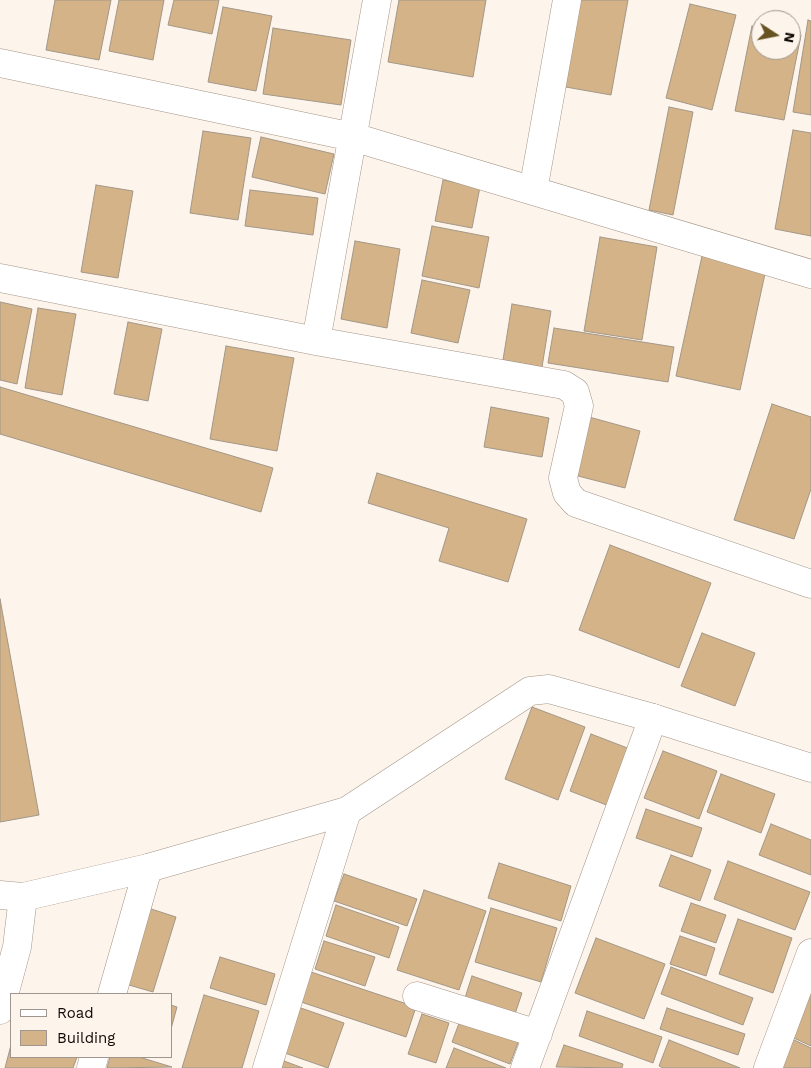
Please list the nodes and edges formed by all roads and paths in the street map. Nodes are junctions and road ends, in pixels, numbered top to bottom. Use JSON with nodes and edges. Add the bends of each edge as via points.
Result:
{"nodes":[{"id":1,"x":377,"y":0,"type":"edge"},
{"id":2,"x":567,"y":0,"type":"edge"},
{"id":3,"x":0,"y":63,"type":"edge"},
{"id":4,"x":353,"y":137,"type":"junction"},
{"id":5,"x":533,"y":191,"type":"junction"},
{"id":6,"x":811,"y":274,"type":"edge"},
{"id":7,"x":0,"y":278,"type":"edge"},
{"id":8,"x":316,"y":341,"type":"junction"},
{"id":9,"x":811,"y":584,"type":"edge"},
{"id":10,"x":653,"y":718,"type":"junction"},
{"id":11,"x":811,"y":768,"type":"edge"},
{"id":12,"x":347,"y":811,"type":"junction"},
{"id":13,"x":148,"y":868,"type":"junction"},
{"id":14,"x":12,"y":896,"type":"edge"},
{"id":15,"x":811,"y":953,"type":"edge"},
{"id":16,"x":112,"y":993,"type":"edge"},
{"id":17,"x":417,"y":996,"type":"dead end"},
{"id":18,"x":0,"y":1010,"type":"edge"},
{"id":19,"x":538,"y":1034,"type":"junction"},
{"id":20,"x":267,"y":1068,"type":"edge"},
{"id":21,"x":525,"y":1068,"type":"edge"},
{"id":22,"x":768,"y":1068,"type":"edge"}],
"edges":[{"from":1,"to":4,"type":"street"},
{"from":2,"to":5,"type":"street"},
{"from":3,"to":4,"type":"street"},
{"from":4,"to":5,"type":"street"},
{"from":4,"to":8,"type":"street"},
{"from":5,"to":6,"type":"street"},
{"from":7,"to":8,"type":"street"},
{"from":8,"to":9,"type":"street","via":[[564,384],[575,392],[578,406],[563,478],[567,492],[576,503]]},
{"from":10,"to":11,"type":"street"},
{"from":10,"to":12,"type":"street","via":[[549,690],[530,691]]},
{"from":10,"to":19,"type":"street"},
{"from":12,"to":13,"type":"street"},
{"from":12,"to":20,"type":"street"},
{"from":13,"to":14,"type":"street"},
{"from":13,"to":16,"type":"street"},
{"from":14,"to":18,"type":"street","via":[[17,947]]},
{"from":15,"to":22,"type":"street"},
{"from":17,"to":19,"type":"street"},
{"from":19,"to":21,"type":"street"}]}
